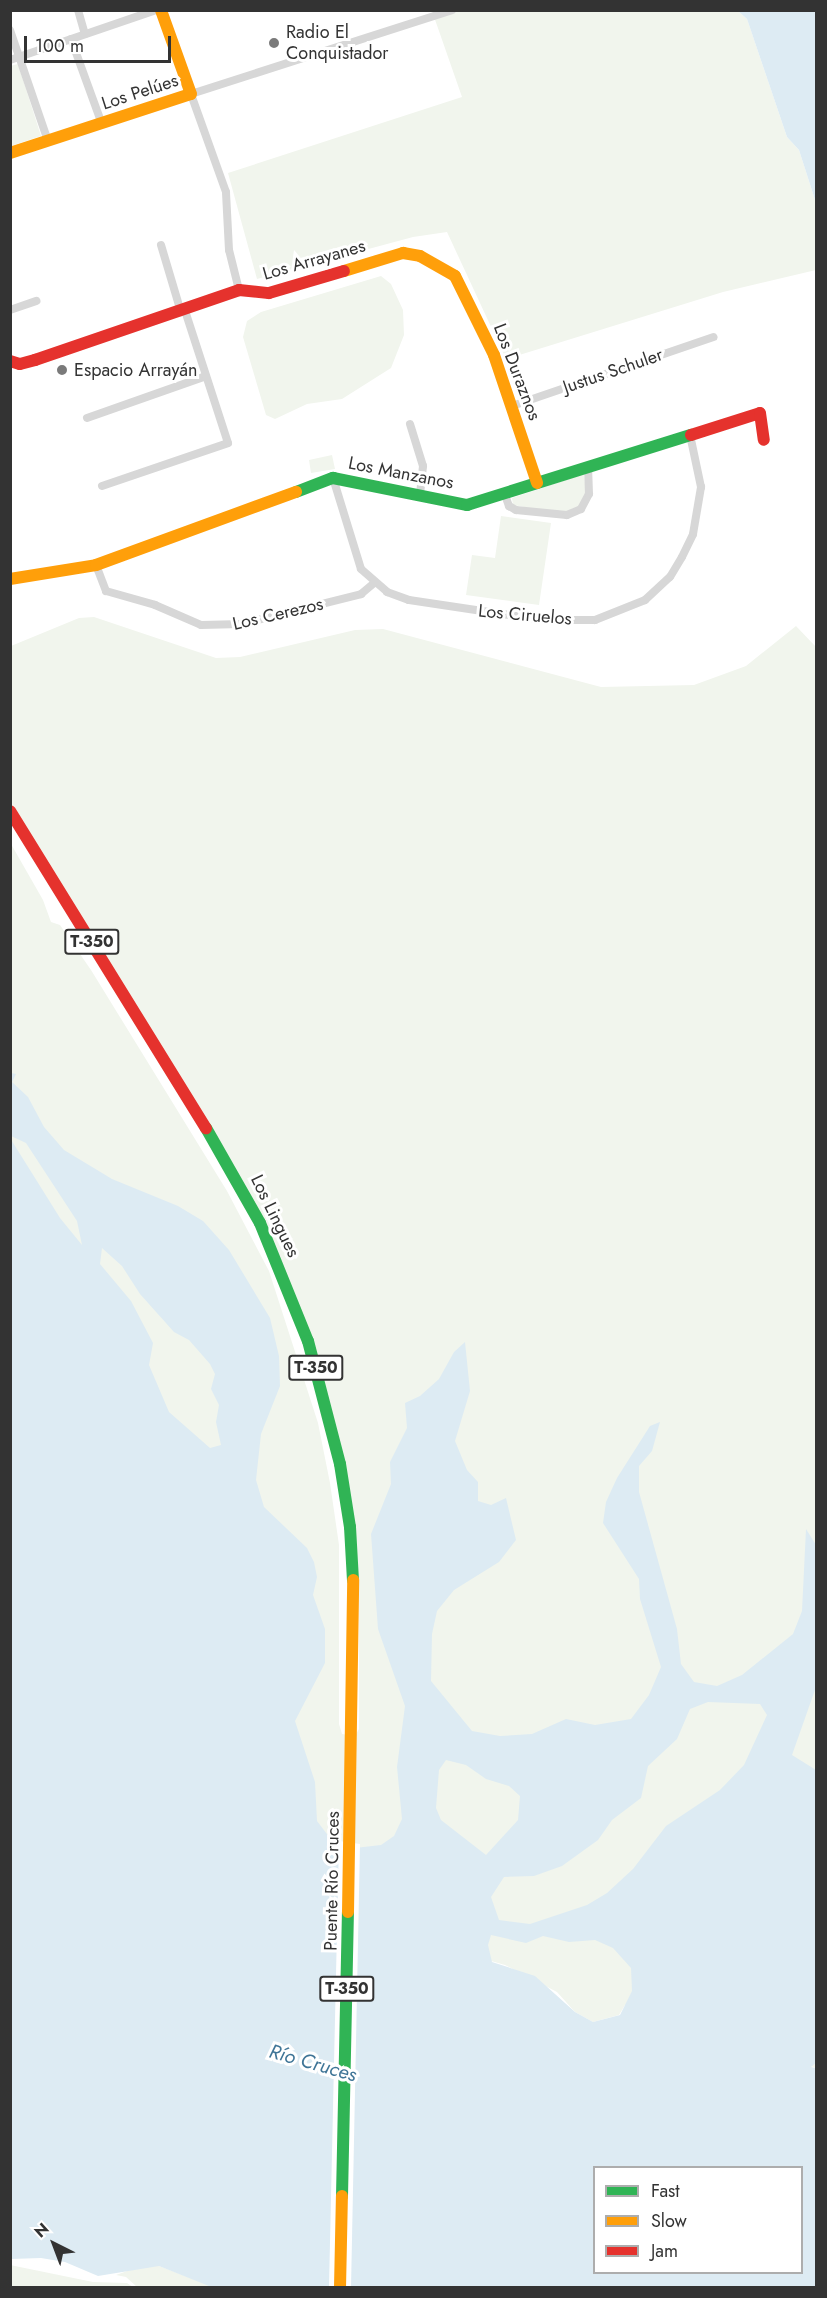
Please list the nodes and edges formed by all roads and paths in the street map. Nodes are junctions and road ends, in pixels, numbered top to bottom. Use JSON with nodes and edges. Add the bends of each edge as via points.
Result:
{"nodes":[{"id":1,"x":78,"y":10,"type":"edge"},
{"id":2,"x":156,"y":10,"type":"edge"},
{"id":3,"x":161,"y":10,"type":"edge"},
{"id":4,"x":452,"y":10,"type":"edge"},
{"id":5,"x":10,"y":30,"type":"edge"},
{"id":6,"x":85,"y":34,"type":"junction"},
{"id":7,"x":71,"y":39,"type":"junction"},
{"id":8,"x":20,"y":57,"type":"junction"},
{"id":9,"x":10,"y":60,"type":"edge"},
{"id":10,"x":191,"y":94,"type":"junction"},
{"id":11,"x":102,"y":124,"type":"junction"},
{"id":12,"x":48,"y":141,"type":"junction"},
{"id":13,"x":10,"y":153,"type":"edge"},
{"id":14,"x":160,"y":246,"type":"dead end"},
{"id":15,"x":455,"y":276,"type":"joint"},
{"id":16,"x":239,"y":290,"type":"junction"},
{"id":17,"x":36,"y":301,"type":"dead end"},
{"id":18,"x":10,"y":310,"type":"edge"},
{"id":19,"x":183,"y":311,"type":"junction"},
{"id":20,"x":713,"y":337,"type":"dead end"},
{"id":21,"x":10,"y":361,"type":"edge"},
{"id":22,"x":206,"y":376,"type":"junction"},
{"id":23,"x":512,"y":406,"type":"junction"},
{"id":24,"x":87,"y":418,"type":"dead end"},
{"id":25,"x":410,"y":424,"type":"dead end"},
{"id":26,"x":690,"y":435,"type":"junction"},
{"id":27,"x":764,"y":440,"type":"dead end"},
{"id":28,"x":588,"y":469,"type":"junction"},
{"id":29,"x":333,"y":478,"type":"junction"},
{"id":30,"x":537,"y":483,"type":"junction"},
{"id":31,"x":102,"y":486,"type":"dead end"},
{"id":32,"x":420,"y":494,"type":"junction"},
{"id":33,"x":506,"y":495,"type":"junction"},
{"id":34,"x":96,"y":565,"type":"junction"},
{"id":35,"x":10,"y":579,"type":"edge"},
{"id":36,"x":373,"y":584,"type":"junction"},
{"id":37,"x":10,"y":811,"type":"edge"},
{"id":38,"x":354,"y":1692,"type":"joint"},
{"id":39,"x":340,"y":2288,"type":"edge"}],
"edges":[{"from":1,"to":6,"type":"street"},
{"from":2,"to":6,"type":"street"},
{"from":3,"to":10,"type":"street"},
{"from":4,"to":10,"type":"street","name":"Los Pelúes"},
{"from":5,"to":8,"type":"street"},
{"from":6,"to":7,"type":"street"},
{"from":7,"to":8,"type":"street"},
{"from":7,"to":11,"type":"street"},
{"from":8,"to":9,"type":"street"},
{"from":8,"to":12,"type":"street"},
{"from":10,"to":11,"type":"street","name":"Los Pelúes"},
{"from":10,"to":16,"type":"street","via":[[226,192],[229,250]]},
{"from":11,"to":12,"type":"street","name":"Los Pelúes"},
{"from":12,"to":13,"type":"street","name":"Los Pelúes"},
{"from":14,"to":19,"type":"street"},
{"from":15,"to":16,"type":"street","name":"Los Arrayanes","via":[[420,256],[403,253],[269,293]]},
{"from":15,"to":23,"type":"street","name":"Los Duraznos","via":[[494,356]]},
{"from":16,"to":19,"type":"street","name":"Los Arrayanes"},
{"from":17,"to":18,"type":"street"},
{"from":19,"to":21,"type":"street","name":"Los Arrayanes","via":[[35,360],[20,364]]},
{"from":19,"to":22,"type":"street"},
{"from":20,"to":23,"type":"street","name":"Justus Schuler"},
{"from":22,"to":24,"type":"street"},
{"from":22,"to":31,"type":"street","via":[[228,443]]},
{"from":23,"to":30,"type":"street","name":"Los Duraznos"},
{"from":25,"to":32,"type":"street","via":[[423,466]]},
{"from":26,"to":27,"type":"street","name":"Los Manzanos","via":[[760,413]]},
{"from":26,"to":28,"type":"street","name":"Los Manzanos"},
{"from":26,"to":36,"type":"street","name":"Los Ciruelos","via":[[701,487],[693,534],[670,577],[645,600],[627,609],[595,620],[543,620],[409,600]]},
{"from":28,"to":30,"type":"street","name":"Los Manzanos"},
{"from":28,"to":33,"type":"street","via":[[589,494],[581,509],[567,515],[516,510],[509,506]]},
{"from":29,"to":32,"type":"street","name":"Los Manzanos"},
{"from":29,"to":34,"type":"street","name":"Los Manzanos"},
{"from":29,"to":36,"type":"street","via":[[361,569]]},
{"from":30,"to":33,"type":"street","name":"Los Manzanos"},
{"from":32,"to":33,"type":"street","name":"Los Manzanos","via":[[467,505]]},
{"from":34,"to":35,"type":"street","name":"Los Manzanos"},
{"from":34,"to":36,"type":"street","name":"Los Cerezos","via":[[106,591],[210,626],[242,624],[315,607],[362,594]]},
{"from":37,"to":38,"type":"street","name":"Los Lingues","number":"T-350","via":[[230,1167],[274,1252],[298,1311],[326,1407],[345,1495],[354,1590]]},
{"from":38,"to":39,"type":"street","name":"Puente Río Cruces","number":"T-350"}]}
